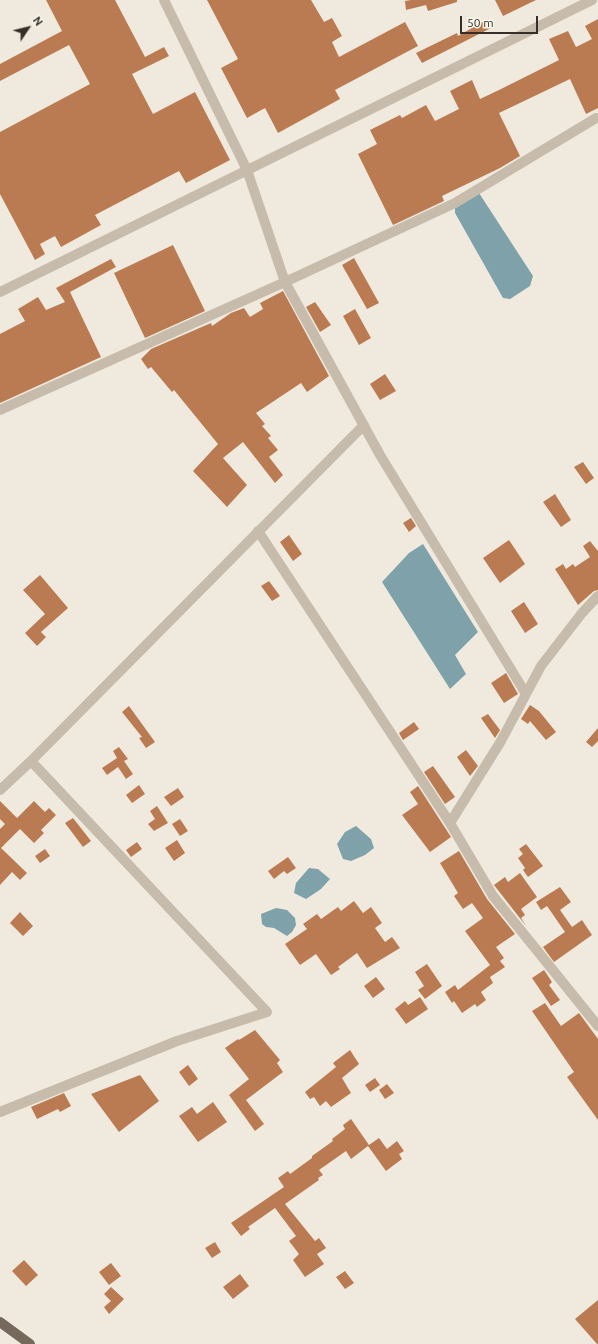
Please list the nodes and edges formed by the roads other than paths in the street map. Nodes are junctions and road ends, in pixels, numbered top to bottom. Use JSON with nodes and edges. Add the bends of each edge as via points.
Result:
{"nodes":[{"id":1,"x":164,"y":0,"type":"edge"},
{"id":2,"x":592,"y":0,"type":"edge"},
{"id":3,"x":596,"y":118,"type":"dead end"},
{"id":4,"x":247,"y":170,"type":"junction"},
{"id":5,"x":285,"y":282,"type":"junction"},
{"id":6,"x":0,"y":292,"type":"edge"},
{"id":7,"x":0,"y":410,"type":"edge"},
{"id":8,"x":364,"y":425,"type":"junction"},
{"id":9,"x":258,"y":531,"type":"junction"},
{"id":10,"x":598,"y":596,"type":"edge"},
{"id":11,"x":526,"y":694,"type":"junction"},
{"id":12,"x":31,"y":761,"type":"junction"},
{"id":13,"x":0,"y":790,"type":"edge"},
{"id":14,"x":450,"y":823,"type":"junction"},
{"id":15,"x":598,"y":1026,"type":"edge"},
{"id":16,"x":0,"y":1112,"type":"edge"},
{"id":17,"x":0,"y":1322,"type":"edge"},
{"id":18,"x":30,"y":1344,"type":"edge"}],
"edges":[{"from":1,"to":4,"type":"street"},
{"from":2,"to":4,"type":"street"},
{"from":3,"to":5,"type":"street","via":[[455,203]]},
{"from":4,"to":5,"type":"street"},
{"from":4,"to":6,"type":"street"},
{"from":5,"to":7,"type":"street"},
{"from":5,"to":8,"type":"street"},
{"from":8,"to":9,"type":"street"},
{"from":8,"to":11,"type":"street"},
{"from":9,"to":12,"type":"street"},
{"from":9,"to":14,"type":"street"},
{"from":10,"to":11,"type":"street","via":[[541,666]]},
{"from":11,"to":14,"type":"street"},
{"from":12,"to":13,"type":"street"},
{"from":12,"to":16,"type":"street","via":[[267,1012],[178,1041]]},
{"from":14,"to":15,"type":"street","via":[[493,896]]},
{"from":17,"to":18,"type":"main road"}]}
